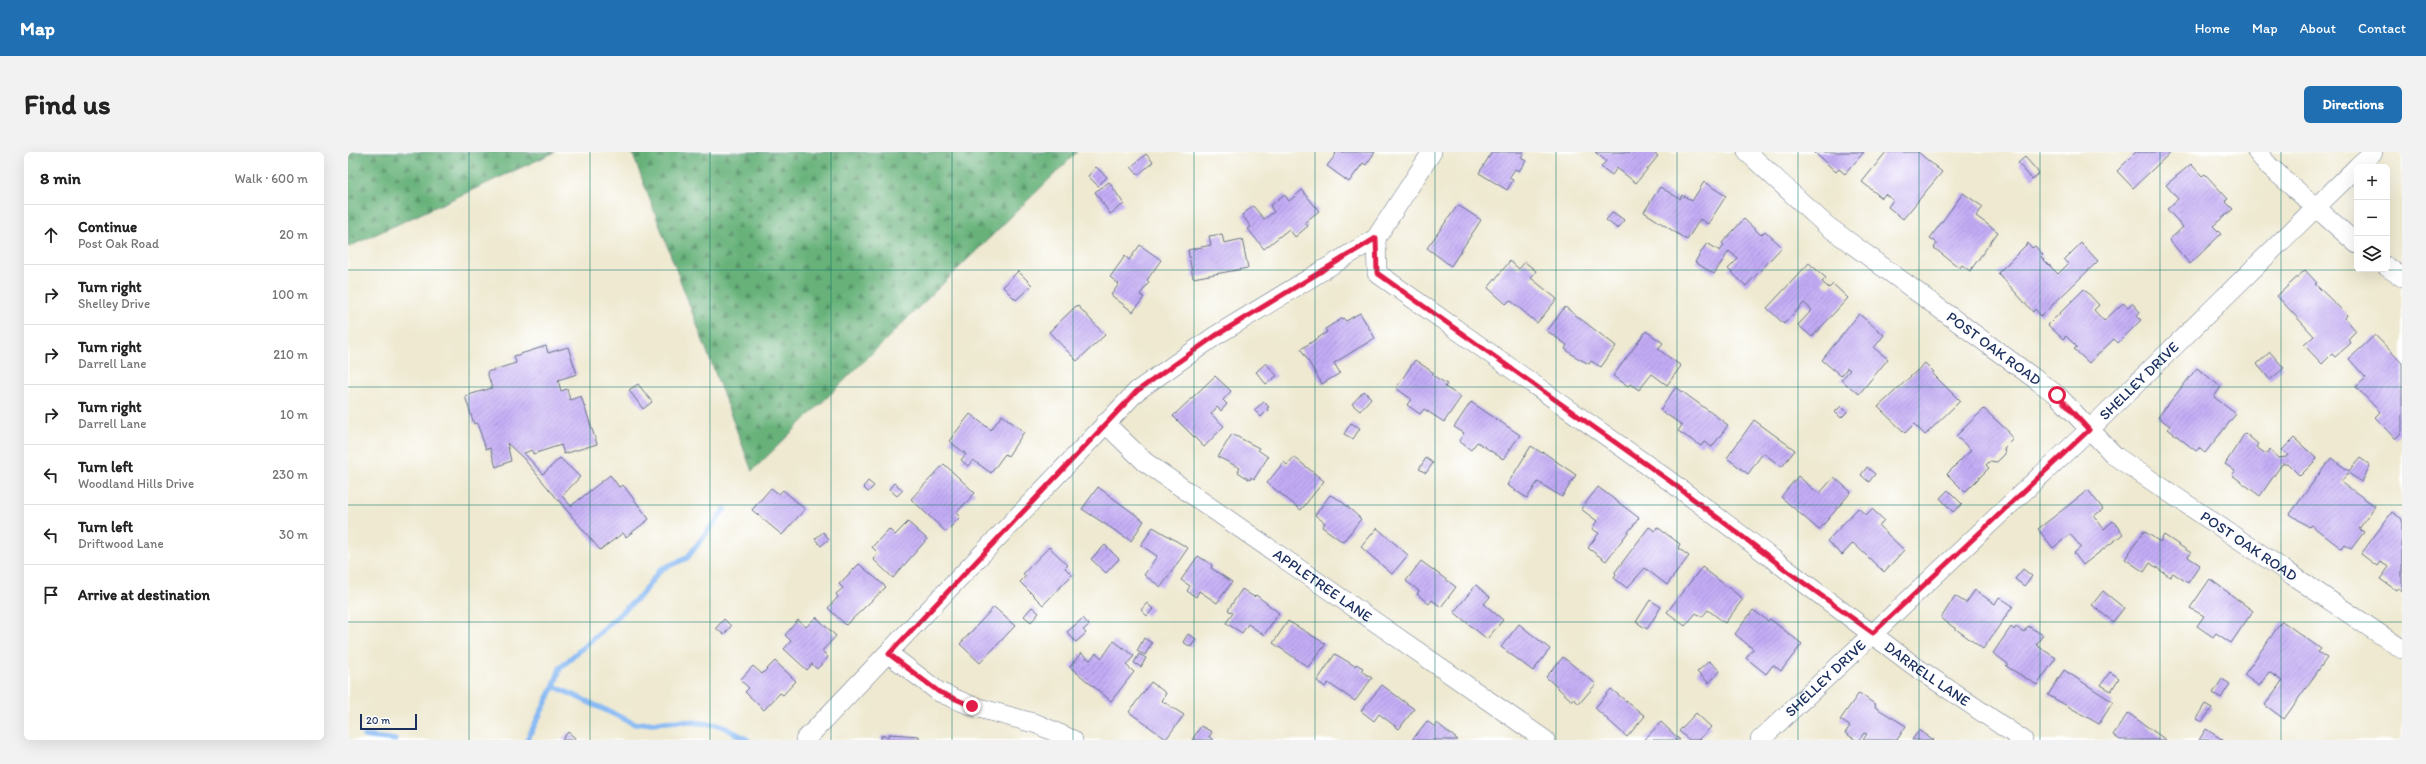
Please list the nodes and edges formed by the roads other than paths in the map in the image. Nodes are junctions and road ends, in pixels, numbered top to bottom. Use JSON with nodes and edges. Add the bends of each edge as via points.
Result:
{"nodes":[{"id":1,"x":1432,"y":152,"type":"edge"},
{"id":2,"x":1747,"y":152,"type":"edge"},
{"id":3,"x":2257,"y":152,"type":"edge"},
{"id":4,"x":2373,"y":152,"type":"edge"},
{"id":5,"x":2360,"y":164,"type":"edge"},
{"id":6,"x":2354,"y":170,"type":"edge"},
{"id":7,"x":2316,"y":206,"type":"junction"},
{"id":8,"x":1376,"y":238,"type":"junction"},
{"id":9,"x":2354,"y":241,"type":"edge"},
{"id":10,"x":2390,"y":269,"type":"edge"},
{"id":11,"x":2402,"y":276,"type":"edge"},
{"id":12,"x":1105,"y":423,"type":"junction"},
{"id":13,"x":2089,"y":430,"type":"junction"},
{"id":14,"x":1873,"y":633,"type":"junction"},
{"id":15,"x":2402,"y":649,"type":"edge"},
{"id":16,"x":889,"y":654,"type":"junction"},
{"id":17,"x":805,"y":740,"type":"edge"},
{"id":18,"x":1073,"y":740,"type":"edge"},
{"id":19,"x":1545,"y":740,"type":"edge"},
{"id":20,"x":1760,"y":740,"type":"edge"},
{"id":21,"x":2023,"y":740,"type":"edge"}],
"edges":[{"from":1,"to":8,"type":"street"},
{"from":2,"to":13,"type":"street","name":"POST OAK ROAD","via":[[1826,225],[2057,395]]},
{"from":3,"to":7,"type":"street","via":[[2268,165]]},
{"from":4,"to":5,"type":"street","name":"SHELLEY DRIVE"},
{"from":6,"to":7,"type":"street","name":"SHELLEY DRIVE"},
{"from":7,"to":9,"type":"street"},
{"from":7,"to":13,"type":"street","name":"SHELLEY DRIVE"},
{"from":8,"to":12,"type":"street","via":[[1174,364],[1137,391]]},
{"from":8,"to":14,"type":"street","name":"DARRELL LANE","via":[[1377,273],[1671,482]]},
{"from":10,"to":11,"type":"street"},
{"from":12,"to":16,"type":"street"},
{"from":12,"to":19,"type":"street","name":"APPLETREE LANE","via":[[1145,462]]},
{"from":13,"to":14,"type":"street","name":"SHELLEY DRIVE"},
{"from":13,"to":15,"type":"street","name":"POST OAK ROAD","via":[[2115,456]]},
{"from":14,"to":20,"type":"street","name":"SHELLEY DRIVE"},
{"from":14,"to":21,"type":"street","name":"DARRELL LANE","via":[[1913,665]]},
{"from":16,"to":17,"type":"street"},
{"from":16,"to":18,"type":"street","via":[[939,692],[972,706],[1037,724]]}]}
